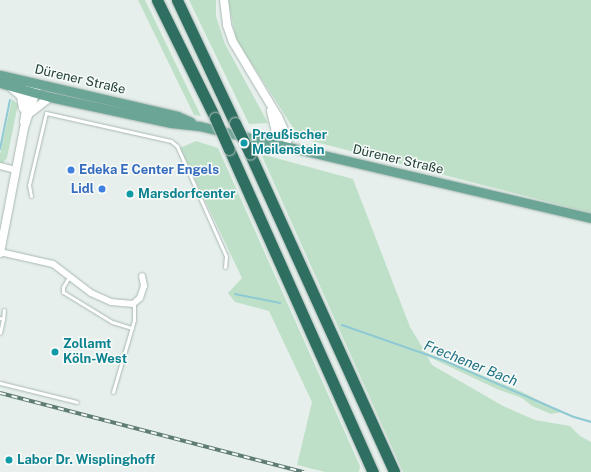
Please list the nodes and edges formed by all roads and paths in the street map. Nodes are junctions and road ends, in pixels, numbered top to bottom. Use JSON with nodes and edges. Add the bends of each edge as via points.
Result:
{"nodes":[{"id":1,"x":157,"y":0,"type":"edge"},
{"id":2,"x":176,"y":0,"type":"edge"},
{"id":3,"x":224,"y":0,"type":"edge"},
{"id":4,"x":0,"y":75,"type":"edge"},
{"id":5,"x":4,"y":84,"type":"edge"},
{"id":6,"x":34,"y":87,"type":"junction"},
{"id":7,"x":50,"y":97,"type":"junction"},
{"id":8,"x":270,"y":106,"type":"junction"},
{"id":9,"x":27,"y":112,"type":"junction"},
{"id":10,"x":199,"y":126,"type":"junction"},
{"id":11,"x":275,"y":144,"type":"junction"},
{"id":12,"x":286,"y":147,"type":"junction"},
{"id":13,"x":0,"y":166,"type":"edge"},
{"id":14,"x":16,"y":170,"type":"junction"},
{"id":15,"x":31,"y":196,"type":"dead end"},
{"id":16,"x":591,"y":218,"type":"edge"},
{"id":17,"x":0,"y":252,"type":"edge"},
{"id":18,"x":225,"y":268,"type":"dead end"},
{"id":19,"x":142,"y":276,"type":"dead end"},
{"id":20,"x":69,"y":277,"type":"junction"},
{"id":21,"x":134,"y":304,"type":"junction"},
{"id":22,"x":4,"y":310,"type":"dead end"},
{"id":23,"x":1,"y":319,"type":"edge"},
{"id":24,"x":132,"y":328,"type":"junction"},
{"id":25,"x":0,"y":333,"type":"edge"},
{"id":26,"x":0,"y":382,"type":"edge"},
{"id":27,"x":113,"y":392,"type":"dead end"},
{"id":28,"x":77,"y":402,"type":"dead end"},
{"id":29,"x":373,"y":472,"type":"edge"},
{"id":30,"x":394,"y":472,"type":"edge"}],
"edges":[{"from":1,"to":29,"type":"highway","bridge":true,"via":[[215,118]]},
{"from":2,"to":30,"type":"highway","bridge":true,"via":[[250,154]]},
{"from":3,"to":8,"type":"main road","via":[[227,25],[233,42]]},
{"from":4,"to":6,"type":"main road","name":"Dürener Straße"},
{"from":5,"to":6,"type":"main road","name":"Dürener Straße"},
{"from":5,"to":9,"type":"main road","via":[[20,96]]},
{"from":6,"to":7,"type":"main road","name":"Dürener Straße"},
{"from":6,"to":9,"type":"main road"},
{"from":6,"to":10,"type":"main road","name":"Dürener Straße","via":[[177,116]]},
{"from":7,"to":9,"type":"main road"},
{"from":7,"to":10,"type":"main road","name":"Dürener Straße","via":[[171,123]]},
{"from":8,"to":11,"type":"main road","via":[[276,132]]},
{"from":8,"to":12,"type":"main road","via":[[287,135]]},
{"from":9,"to":14,"type":"main road"},
{"from":10,"to":11,"type":"main road","name":"Dürener Straße"},
{"from":11,"to":12,"type":"main road","name":"Dürener Straße"},
{"from":12,"to":16,"type":"main road","name":"Dürener Straße"},
{"from":13,"to":14,"type":"street"},
{"from":14,"to":17,"type":"main road"},
{"from":15,"to":18,"type":"lane","via":[[29,185],[46,112],[171,141],[177,146],[226,256]]},
{"from":17,"to":20,"type":"street","via":[[53,264]]},
{"from":19,"to":21,"type":"street","via":[[143,292]]},
{"from":20,"to":21,"type":"street","via":[[91,293],[111,302]]},
{"from":20,"to":24,"type":"lane","via":[[63,292],[112,322]]},
{"from":21,"to":24,"type":"lane"},
{"from":22,"to":23,"type":"lane"},
{"from":23,"to":25,"type":"lane"},
{"from":24,"to":27,"type":"lane"},
{"from":26,"to":28,"type":"lane"}]}
